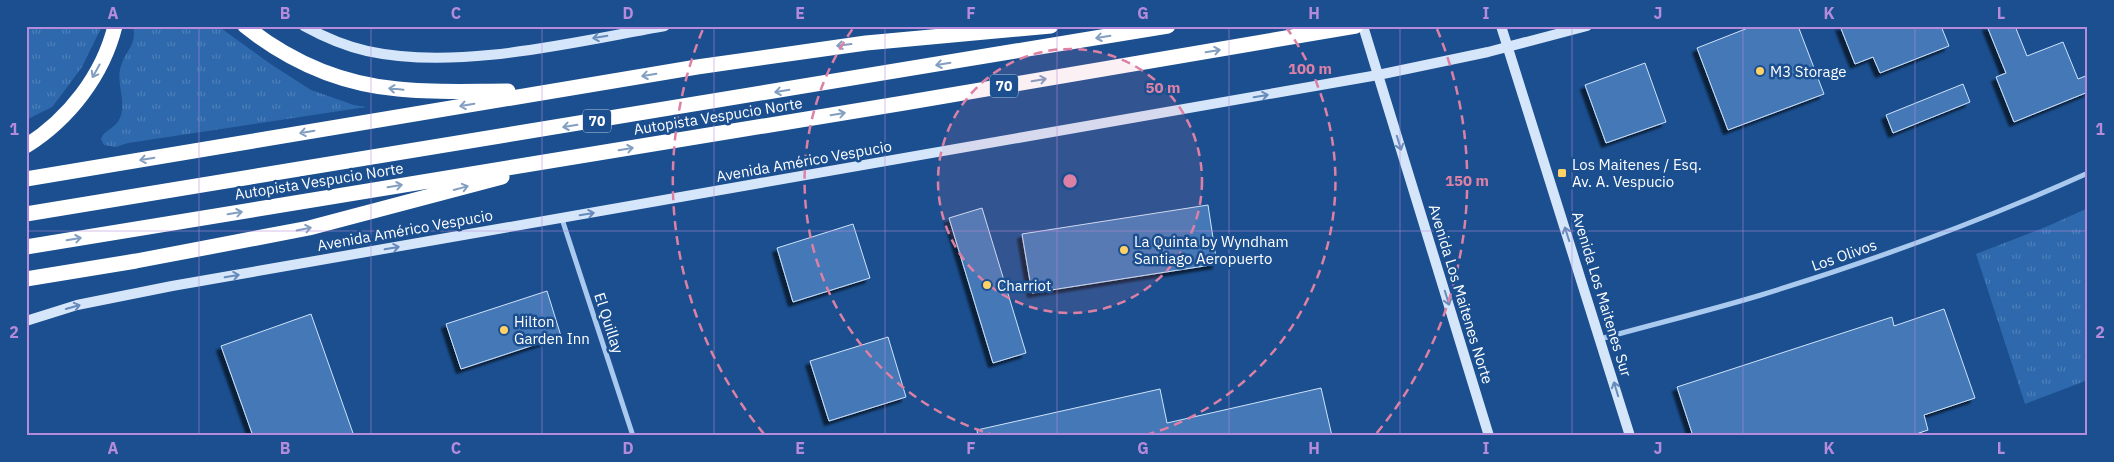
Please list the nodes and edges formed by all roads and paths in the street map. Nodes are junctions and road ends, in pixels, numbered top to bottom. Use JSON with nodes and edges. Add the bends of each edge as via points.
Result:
{"nodes":[{"id":1,"x":115,"y":26,"type":"edge"},
{"id":2,"x":245,"y":26,"type":"edge"},
{"id":3,"x":304,"y":26,"type":"edge"},
{"id":4,"x":665,"y":26,"type":"edge"},
{"id":5,"x":1051,"y":26,"type":"edge"},
{"id":6,"x":1168,"y":26,"type":"edge"},
{"id":7,"x":1356,"y":26,"type":"edge"},
{"id":8,"x":1363,"y":26,"type":"edge"},
{"id":9,"x":1501,"y":26,"type":"edge"},
{"id":10,"x":1587,"y":26,"type":"edge"},
{"id":11,"x":1508,"y":47,"type":"junction"},
{"id":12,"x":1378,"y":75,"type":"junction"},
{"id":13,"x":550,"y":91,"type":"junction"},
{"id":14,"x":26,"y":146,"type":"edge"},
{"id":15,"x":578,"y":156,"type":"junction"},
{"id":16,"x":2088,"y":173,"type":"edge"},
{"id":17,"x":26,"y":179,"type":"edge"},
{"id":18,"x":26,"y":214,"type":"edge"},
{"id":19,"x":562,"y":218,"type":"junction"},
{"id":20,"x":26,"y":247,"type":"edge"},
{"id":21,"x":136,"y":261,"type":"junction"},
{"id":22,"x":26,"y":279,"type":"edge"},
{"id":23,"x":26,"y":289,"type":"edge"},
{"id":24,"x":26,"y":321,"type":"edge"},
{"id":25,"x":1600,"y":339,"type":"junction"},
{"id":26,"x":633,"y":436,"type":"edge"},
{"id":27,"x":1489,"y":436,"type":"edge"},
{"id":28,"x":1630,"y":436,"type":"edge"}],
"edges":[{"from":1,"to":14,"type":"highway","one_way":true,"via":[[98,69],[81,95],[56,124]]},
{"from":13,"to":2,"type":"highway","one_way":true,"via":[[399,90],[372,86],[346,80],[303,63]]},
{"from":4,"to":3,"type":"street","one_way":true,"via":[[535,48],[432,58],[368,51],[340,43]]},
{"from":5,"to":13,"type":"highway","one_way":true,"via":[[838,46]]},
{"from":6,"to":18,"type":"highway","name":"Autopista Vespucio Norte","number":"70","one_way":true},
{"from":15,"to":7,"type":"highway","name":"Autopista Vespucio Norte","number":"70","one_way":true},
{"from":8,"to":12,"type":"street","name":"Avenida Los Maitenes Norte"},
{"from":9,"to":11,"type":"street","name":"Avenida Los Maitenes Sur"},
{"from":10,"to":11,"type":"street","name":"Avenida Américo Vespucio"},
{"from":11,"to":12,"type":"street","name":"Avenida Américo Vespucio"},
{"from":25,"to":11,"type":"street","name":"Avenida Los Maitenes Sur","one_way":true},
{"from":19,"to":12,"type":"street","name":"Avenida Américo Vespucio","one_way":true},
{"from":12,"to":27,"type":"street","name":"Avenida Los Maitenes Norte","one_way":true},
{"from":13,"to":17,"type":"highway","one_way":true},
{"from":20,"to":15,"type":"highway","name":"Autopista Vespucio Norte","number":"70","one_way":true},
{"from":21,"to":15,"type":"highway","one_way":true,"via":[[337,222]]},
{"from":16,"to":25,"type":"street","name":"Los Olivos","via":[[1869,259],[1760,295]]},
{"from":24,"to":19,"type":"street","name":"Avenida Américo Vespucio","one_way":true,"via":[[117,297]]},
{"from":19,"to":26,"type":"street","name":"El Quillay"},
{"from":21,"to":22,"type":"highway"},
{"from":21,"to":23,"type":"highway"},
{"from":28,"to":25,"type":"street","name":"Avenida Los Maitenes Sur","one_way":true}]}
